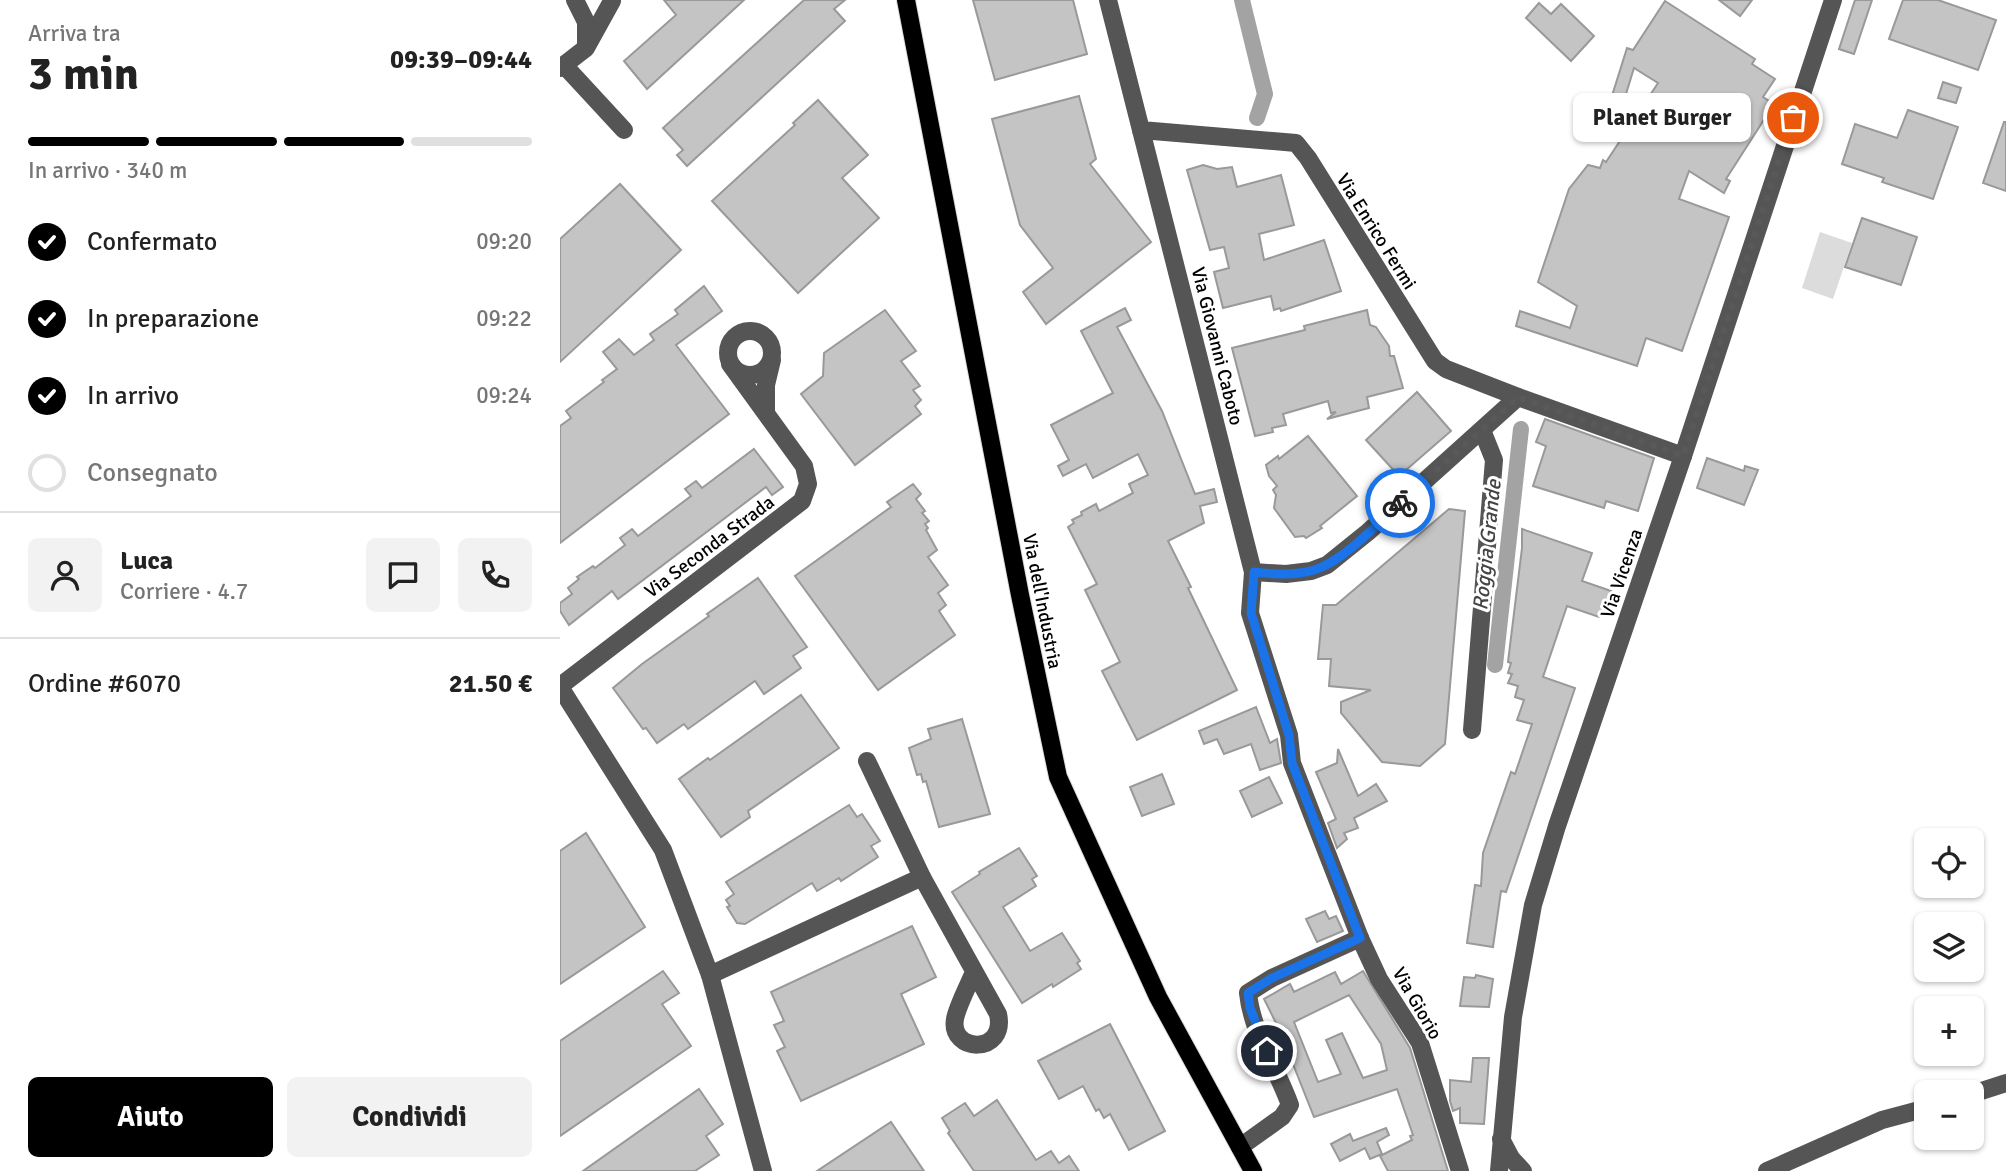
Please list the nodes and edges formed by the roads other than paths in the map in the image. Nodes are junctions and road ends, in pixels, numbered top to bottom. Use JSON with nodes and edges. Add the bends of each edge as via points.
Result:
{"nodes":[{"id":1,"x":575,"y":0,"type":"edge"},
{"id":2,"x":612,"y":0,"type":"edge"},
{"id":3,"x":906,"y":0,"type":"edge"},
{"id":4,"x":1108,"y":0,"type":"edge"},
{"id":5,"x":1833,"y":0,"type":"edge"},
{"id":6,"x":586,"y":48,"type":"junction"},
{"id":7,"x":562,"y":67,"type":"edge"},
{"id":8,"x":624,"y":130,"type":"dead end"},
{"id":9,"x":1141,"y":130,"type":"junction"},
{"id":10,"x":772,"y":359,"type":"junction"},
{"id":11,"x":730,"y":364,"type":"junction"},
{"id":12,"x":1518,"y":397,"type":"junction"},
{"id":13,"x":765,"y":412,"type":"junction"},
{"id":14,"x":1482,"y":430,"type":"junction"},
{"id":15,"x":1683,"y":456,"type":"junction"},
{"id":16,"x":1254,"y":572,"type":"junction"},
{"id":17,"x":560,"y":687,"type":"edge"},
{"id":18,"x":1472,"y":730,"type":"dead end"},
{"id":19,"x":867,"y":761,"type":"dead end"},
{"id":20,"x":1292,"y":763,"type":"joint"},
{"id":21,"x":922,"y":877,"type":"junction"},
{"id":22,"x":1360,"y":938,"type":"junction"},
{"id":23,"x":974,"y":972,"type":"dead end"},
{"id":24,"x":710,"y":975,"type":"junction"},
{"id":25,"x":2006,"y":1083,"type":"edge"},
{"id":26,"x":1984,"y":1090,"type":"edge"},
{"id":27,"x":1914,"y":1111,"type":"edge"},
{"id":28,"x":1501,"y":1139,"type":"junction"},
{"id":29,"x":1240,"y":1147,"type":"junction"},
{"id":30,"x":763,"y":1171,"type":"edge"},
{"id":31,"x":1253,"y":1171,"type":"edge"},
{"id":32,"x":1460,"y":1171,"type":"edge"},
{"id":33,"x":1499,"y":1171,"type":"edge"},
{"id":34,"x":1523,"y":1171,"type":"edge"},
{"id":35,"x":1767,"y":1171,"type":"edge"}],
"edges":[{"from":1,"to":2,"type":"street","via":[[592,10]]},
{"from":1,"to":6,"type":"street","via":[[586,22]]},
{"from":2,"to":6,"type":"street"},
{"from":3,"to":29,"type":"main road","name":"Via dell'Industria","via":[[1058,777],[1158,997]]},
{"from":4,"to":9,"type":"street"},
{"from":5,"to":15,"type":"street","name":"Via Vicenza"},
{"from":6,"to":7,"type":"street"},
{"from":7,"to":8,"type":"street"},
{"from":9,"to":12,"type":"street","name":"Via Enrico Fermi","via":[[1296,143],[1435,361]]},
{"from":9,"to":16,"type":"street","name":"Via Giovanni Caboto"},
{"from":10,"to":11,"type":"street","via":[[756,375],[741,374]]},
{"from":10,"to":11,"type":"street","via":[[766,337],[746,331],[730,343]]},
{"from":10,"to":13,"type":"street"},
{"from":11,"to":13,"type":"street","name":"Via Seconda Strada"},
{"from":12,"to":14,"type":"street"},
{"from":12,"to":15,"type":"street","name":"Via Enrico Fermi"},
{"from":13,"to":17,"type":"street","name":"Via Seconda Strada","via":[[804,466],[808,484],[802,501]]},
{"from":14,"to":16,"type":"street","via":[[1327,565],[1286,574]]},
{"from":14,"to":18,"type":"street","via":[[1494,460]]},
{"from":15,"to":28,"type":"street","name":"Via Vicenza","via":[[1533,905],[1513,1017]]},
{"from":16,"to":20,"type":"street","name":"Via Giovanni Caboto","via":[[1251,613],[1289,735]]},
{"from":17,"to":24,"type":"street","name":"Via Seconda Strada","via":[[663,850]]},
{"from":19,"to":21,"type":"street"},
{"from":20,"to":22,"type":"street","name":"Via Giorio"},
{"from":21,"to":23,"type":"street"},
{"from":21,"to":24,"type":"street"},
{"from":22,"to":29,"type":"street","via":[[1248,993],[1259,1033],[1290,1105],[1282,1117]]},
{"from":22,"to":32,"type":"street","name":"Via Giorio","via":[[1379,979],[1420,1044]]},
{"from":24,"to":30,"type":"street","name":"Via Seconda Strada"},
{"from":25,"to":26,"type":"street"},
{"from":27,"to":35,"type":"street","via":[[1882,1120]]},
{"from":28,"to":33,"type":"street","name":"Via Vicenza"},
{"from":28,"to":34,"type":"street"},
{"from":29,"to":31,"type":"main road","name":"Via dell'Industria"}]}
